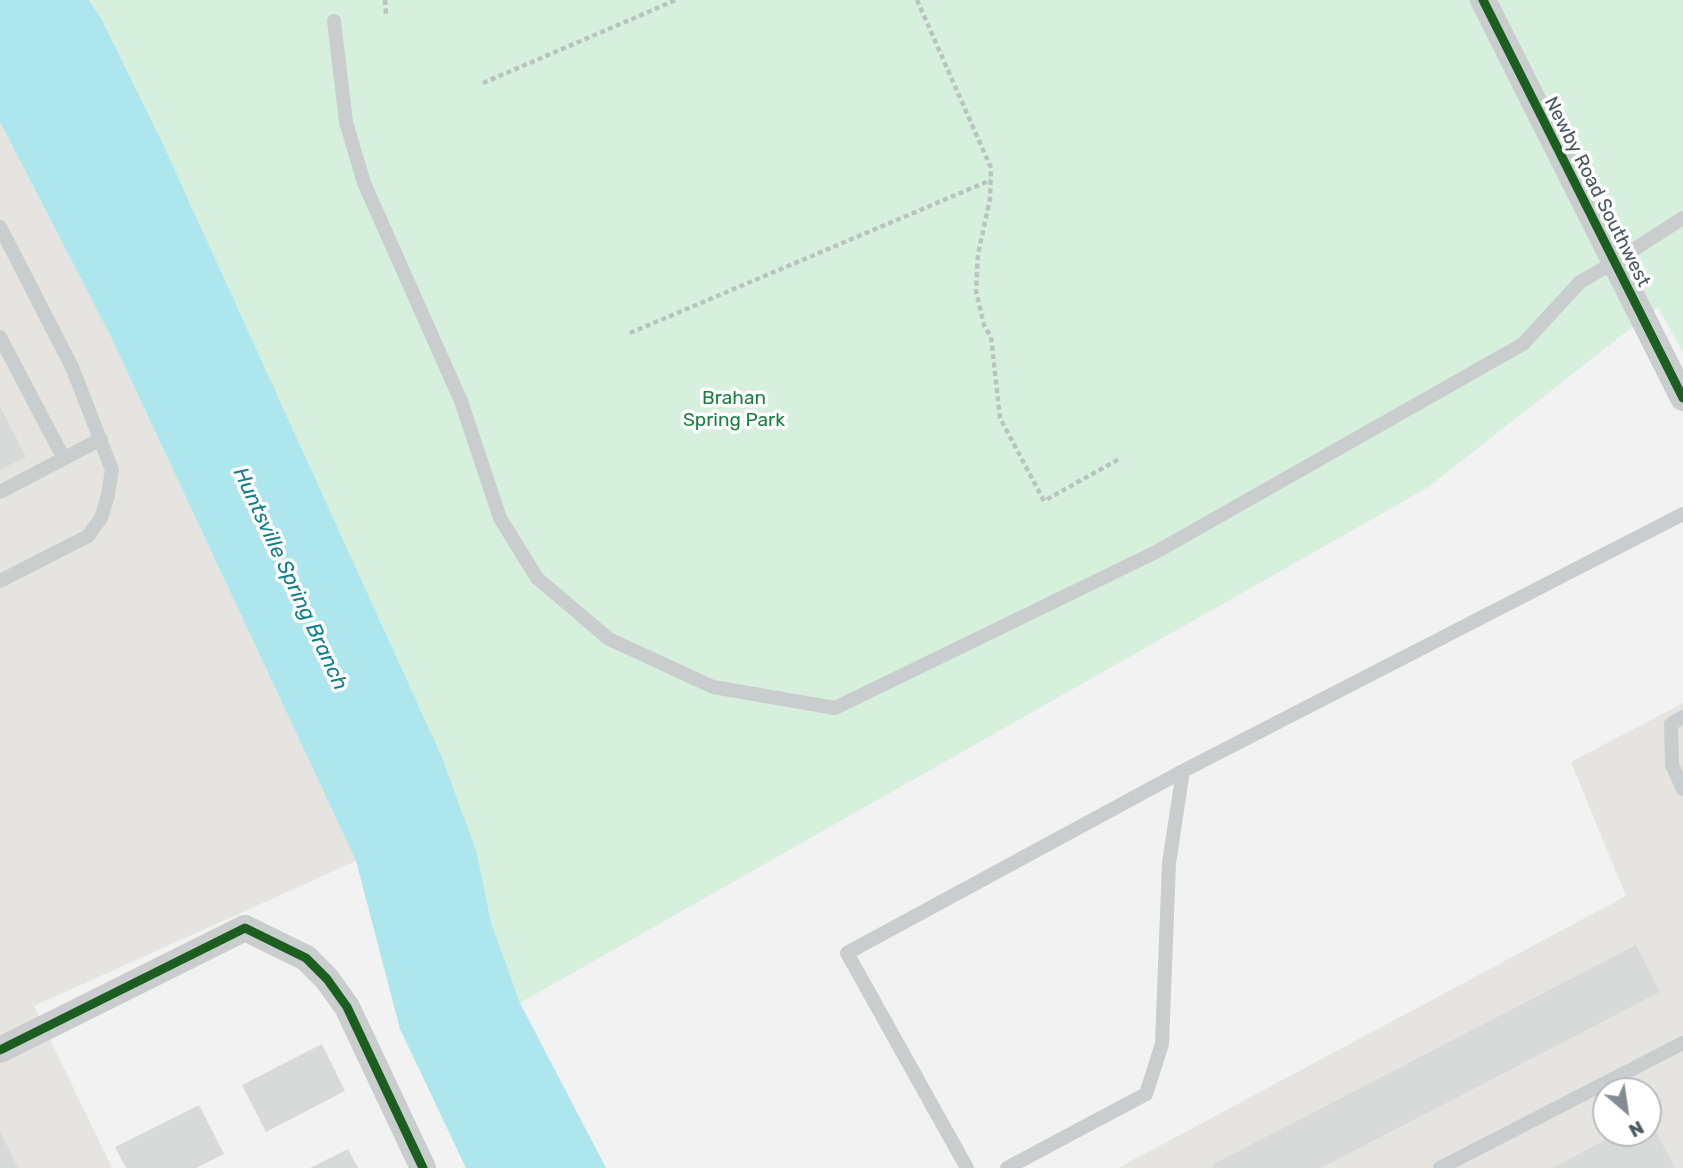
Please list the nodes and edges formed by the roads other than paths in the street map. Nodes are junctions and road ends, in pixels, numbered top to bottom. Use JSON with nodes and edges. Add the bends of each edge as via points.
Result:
{"nodes":[{"id":1,"x":1483,"y":0,"type":"edge"},
{"id":2,"x":334,"y":21,"type":"dead end"},
{"id":3,"x":1683,"y":218,"type":"edge"},
{"id":4,"x":0,"y":227,"type":"edge"},
{"id":5,"x":1614,"y":263,"type":"junction"},
{"id":6,"x":0,"y":337,"type":"edge"},
{"id":7,"x":1683,"y":398,"type":"edge"},
{"id":8,"x":101,"y":439,"type":"junction"},
{"id":9,"x":64,"y":459,"type":"junction"},
{"id":10,"x":0,"y":492,"type":"edge"},
{"id":11,"x":1683,"y":514,"type":"edge"},
{"id":12,"x":0,"y":582,"type":"edge"},
{"id":13,"x":1683,"y":717,"type":"edge"},
{"id":14,"x":1183,"y":771,"type":"junction"},
{"id":15,"x":1683,"y":789,"type":"edge"},
{"id":16,"x":1683,"y":1043,"type":"edge"},
{"id":17,"x":0,"y":1050,"type":"edge"},
{"id":18,"x":423,"y":1168,"type":"edge"},
{"id":19,"x":967,"y":1168,"type":"edge"},
{"id":20,"x":1007,"y":1168,"type":"edge"},
{"id":21,"x":1440,"y":1168,"type":"edge"}],
"edges":[{"from":1,"to":5,"type":"street","name":"Newby Road Southwest"},
{"from":2,"to":5,"type":"lane","via":[[346,122],[364,183],[461,401],[500,517],[537,578],[610,639],[713,687],[835,708],[1156,552],[1511,351],[1523,344],[1580,282]]},
{"from":3,"to":5,"type":"lane"},
{"from":4,"to":8,"type":"lane","via":[[72,366]]},
{"from":5,"to":7,"type":"street","name":"Newby Road Southwest"},
{"from":6,"to":9,"type":"lane"},
{"from":8,"to":9,"type":"lane"},
{"from":8,"to":12,"type":"lane","via":[[112,470],[101,518],[88,536]]},
{"from":9,"to":10,"type":"lane"},
{"from":11,"to":14,"type":"lane"},
{"from":13,"to":15,"type":"lane","via":[[1671,724],[1672,765]]},
{"from":14,"to":19,"type":"lane","via":[[847,953]]},
{"from":14,"to":20,"type":"lane","via":[[1169,863],[1162,1044],[1146,1094]]},
{"from":16,"to":21,"type":"lane"},
{"from":17,"to":18,"type":"street","via":[[245,928],[306,958],[348,1007]]}]}
